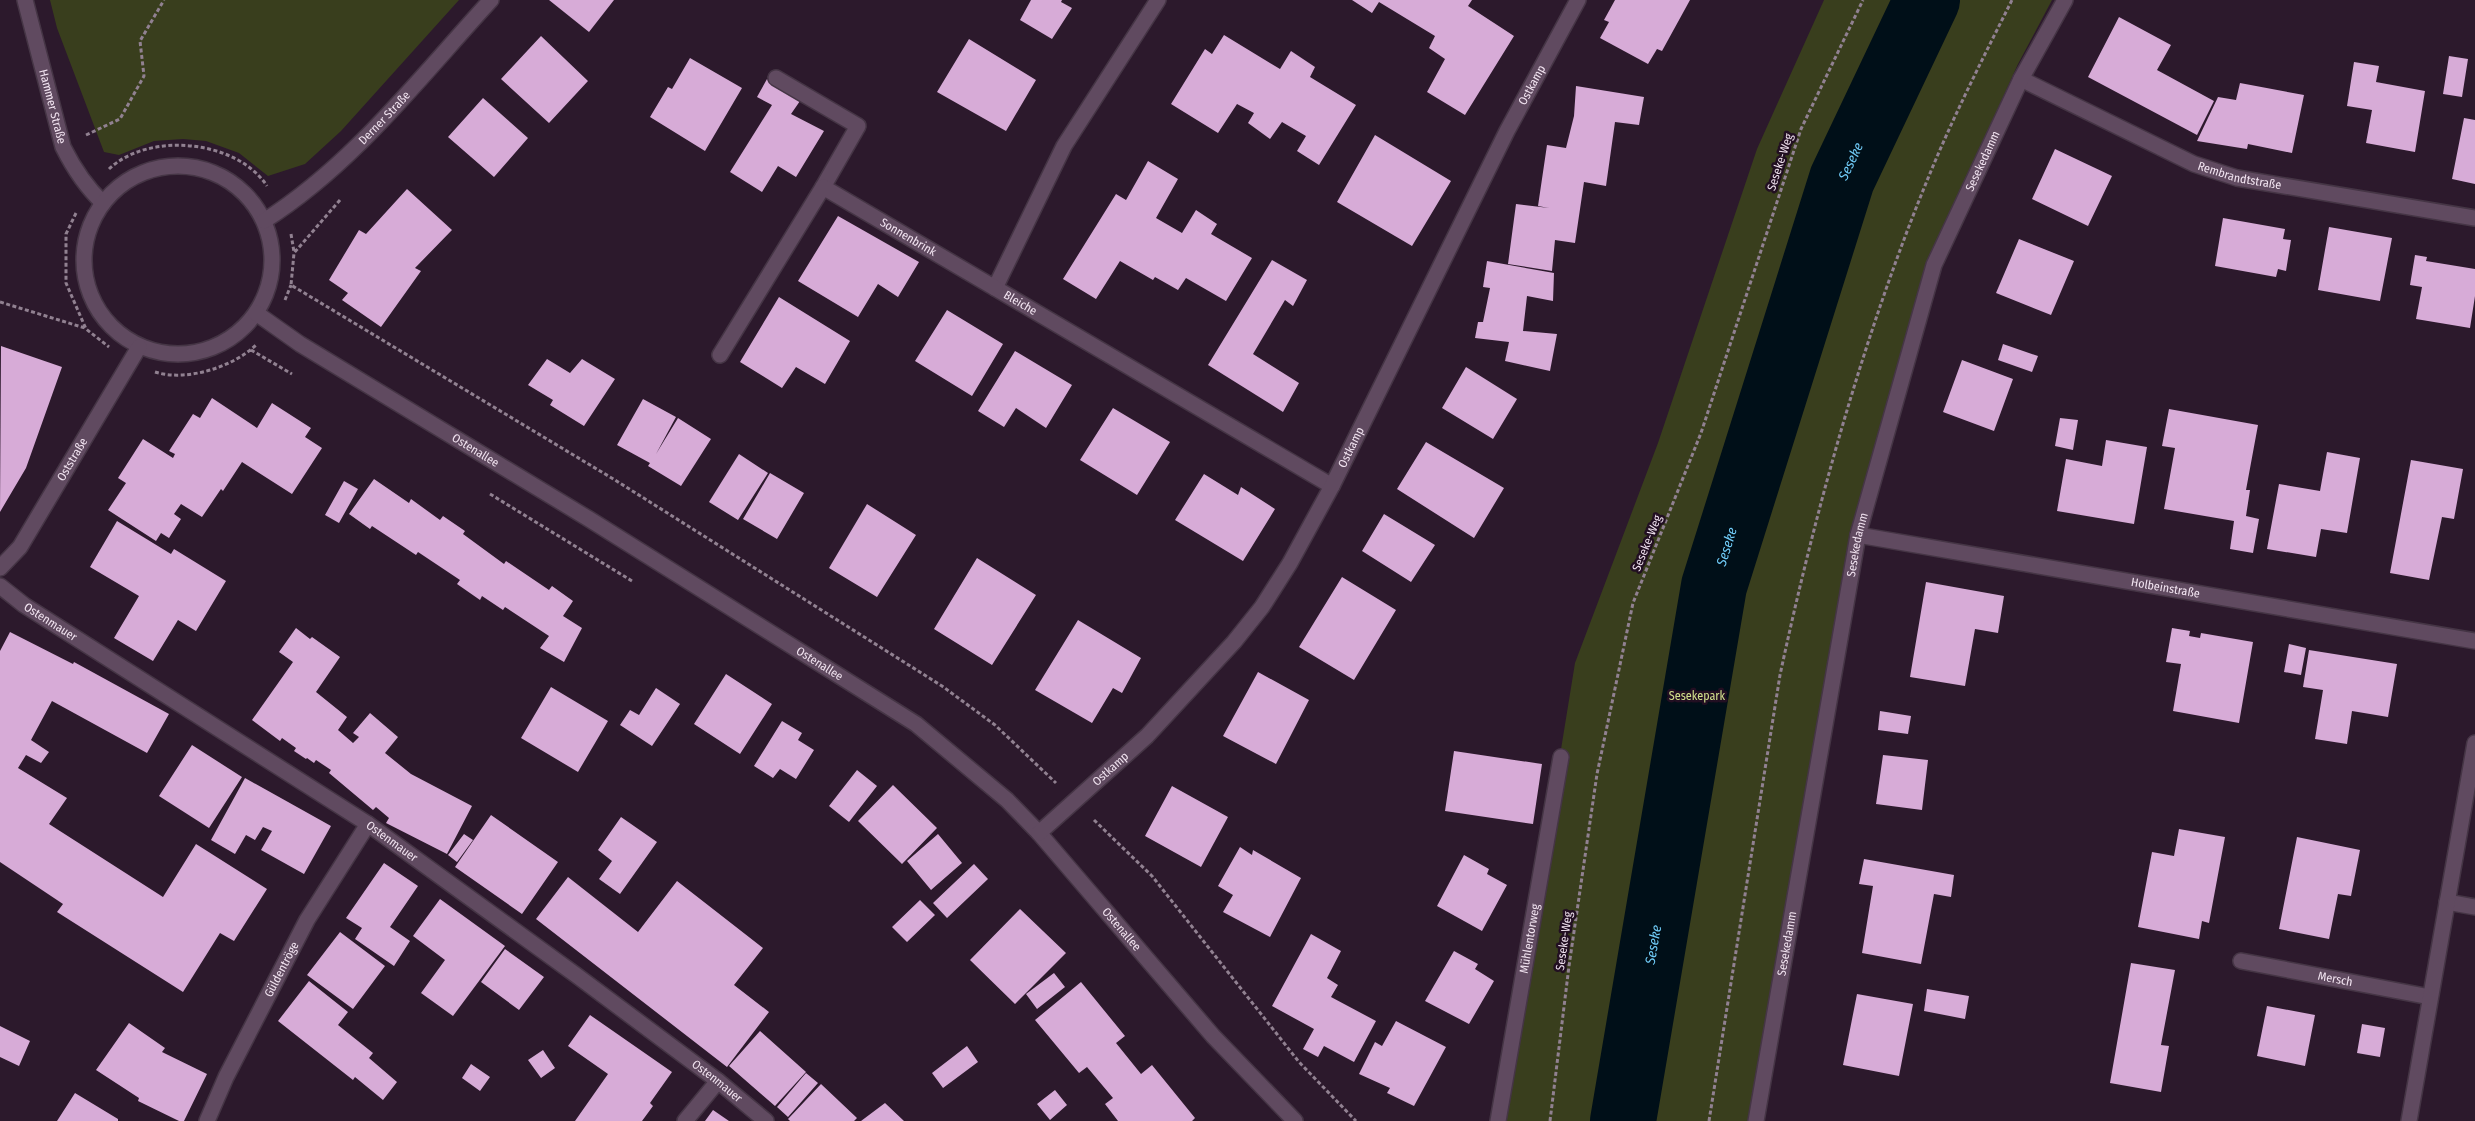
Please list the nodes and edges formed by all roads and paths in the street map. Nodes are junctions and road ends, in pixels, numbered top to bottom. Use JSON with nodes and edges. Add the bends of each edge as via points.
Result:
{"nodes":[{"id":1,"x":26,"y":0,"type":"edge"},
{"id":2,"x":164,"y":0,"type":"edge"},
{"id":3,"x":491,"y":0,"type":"edge"},
{"id":4,"x":1158,"y":0,"type":"edge"},
{"id":5,"x":1578,"y":0,"type":"edge"},
{"id":6,"x":1863,"y":0,"type":"edge"},
{"id":7,"x":2064,"y":0,"type":"edge"},
{"id":8,"x":776,"y":78,"type":"dead end"},
{"id":9,"x":2021,"y":79,"type":"junction"},
{"id":10,"x":63,"y":147,"type":"junction"},
{"id":11,"x":823,"y":187,"type":"junction"},
{"id":12,"x":88,"y":189,"type":"junction"},
{"id":13,"x":343,"y":197,"type":"dead end"},
{"id":14,"x":103,"y":203,"type":"junction"},
{"id":15,"x":283,"y":209,"type":"junction"},
{"id":16,"x":2475,"y":218,"type":"edge"},
{"id":17,"x":264,"y":221,"type":"junction"},
{"id":18,"x":294,"y":253,"type":"junction"},
{"id":19,"x":291,"y":285,"type":"junction"},
{"id":20,"x":995,"y":288,"type":"junction"},
{"id":21,"x":0,"y":302,"type":"edge"},
{"id":22,"x":256,"y":313,"type":"junction"},
{"id":23,"x":274,"y":325,"type":"junction"},
{"id":24,"x":86,"y":329,"type":"junction"},
{"id":25,"x":139,"y":347,"type":"junction"},
{"id":26,"x":251,"y":350,"type":"junction"},
{"id":27,"x":720,"y":355,"type":"dead end"},
{"id":28,"x":128,"y":363,"type":"junction"},
{"id":29,"x":300,"y":378,"type":"dead end"},
{"id":30,"x":1332,"y":486,"type":"junction"},
{"id":31,"x":487,"y":492,"type":"dead end"},
{"id":32,"x":1858,"y":535,"type":"junction"},
{"id":33,"x":0,"y":568,"type":"edge"},
{"id":34,"x":636,"y":583,"type":"dead end"},
{"id":35,"x":0,"y":586,"type":"edge"},
{"id":36,"x":2475,"y":641,"type":"edge"},
{"id":37,"x":2475,"y":743,"type":"edge"},
{"id":38,"x":1561,"y":757,"type":"dead end"},
{"id":39,"x":1074,"y":802,"type":"junction"},
{"id":40,"x":368,"y":824,"type":"junction"},
{"id":41,"x":1039,"y":833,"type":"junction"},
{"id":42,"x":2447,"y":902,"type":"junction"},
{"id":43,"x":2475,"y":907,"type":"edge"},
{"id":44,"x":2242,"y":960,"type":"dead end"},
{"id":45,"x":2430,"y":997,"type":"junction"},
{"id":46,"x":718,"y":1081,"type":"junction"},
{"id":47,"x":207,"y":1121,"type":"edge"},
{"id":48,"x":685,"y":1121,"type":"edge"},
{"id":49,"x":766,"y":1121,"type":"edge"},
{"id":50,"x":1295,"y":1121,"type":"edge"},
{"id":51,"x":1356,"y":1121,"type":"edge"},
{"id":52,"x":1498,"y":1121,"type":"edge"},
{"id":53,"x":1550,"y":1121,"type":"edge"},
{"id":54,"x":1756,"y":1121,"type":"edge"},
{"id":55,"x":2409,"y":1121,"type":"edge"}],
"edges":[{"from":1,"to":10,"type":"street","name":"Hammer Straße"},
{"from":2,"to":10,"type":"path","via":[[140,41],[144,76],[120,119]]},
{"from":3,"to":15,"type":"street","name":"Derner Straße","via":[[345,160]]},
{"from":4,"to":20,"type":"street","name":"Bleiche","via":[[1064,146]]},
{"from":5,"to":30,"type":"street","name":"Ostkamp","via":[[1507,131]]},
{"from":6,"to":53,"type":"path","name":"Seseke-Weg","via":[[1800,129],[1701,433],[1633,603],[1597,774]]},
{"from":7,"to":9,"type":"street","name":"Sesekedamm"},
{"from":8,"to":11,"type":"street","via":[[858,126]]},
{"from":9,"to":16,"type":"street","name":"Rembrandtstraße","via":[[2194,164],[2238,178]]},
{"from":9,"to":32,"type":"street","name":"Sesekedamm","via":[[1934,265]]},
{"from":10,"to":12,"type":"street","name":"Hammer Straße"},
{"from":11,"to":20,"type":"street","name":"Sonnenbrink"},
{"from":11,"to":27,"type":"street"},
{"from":12,"to":14,"type":"street","name":"Hammer Straße"},
{"from":12,"to":15,"type":"path","via":[[112,166],[142,150],[174,144],[208,148],[238,161],[264,182]]},
{"from":12,"to":24,"type":"path","via":[[66,234],[66,283]]},
{"from":13,"to":18,"type":"path"},
{"from":14,"to":17,"type":"street","via":[[127,181],[157,168],[189,166],[220,175],[246,194]]},
{"from":14,"to":25,"type":"street","via":[[85,241],[86,283],[106,321]]},
{"from":15,"to":17,"type":"street","name":"Derner Straße"},
{"from":15,"to":18,"type":"path"},
{"from":17,"to":22,"type":"street","via":[[273,252],[269,284]]},
{"from":18,"to":19,"type":"path"},
{"from":19,"to":23,"type":"path"},
{"from":19,"to":39,"type":"path","via":[[615,480],[942,686],[995,725]]},
{"from":20,"to":30,"type":"street","name":"Bleiche"},
{"from":21,"to":24,"type":"path"},
{"from":22,"to":23,"type":"street","name":"Ostenallee"},
{"from":22,"to":25,"type":"street","via":[[233,337],[204,351],[171,354]]},
{"from":23,"to":26,"type":"path"},
{"from":23,"to":41,"type":"street","name":"Ostenallee","via":[[916,724],[1007,800]]},
{"from":24,"to":28,"type":"path"},
{"from":25,"to":28,"type":"street","name":"Oststraße"},
{"from":26,"to":28,"type":"path","via":[[223,366],[192,374],[159,374]]},
{"from":26,"to":29,"type":"path"},
{"from":28,"to":33,"type":"street","name":"Oststraße","via":[[20,547]]},
{"from":30,"to":39,"type":"street","name":"Ostkamp","via":[[1290,563],[1262,607],[1234,642],[1147,736]]},
{"from":31,"to":34,"type":"path"},
{"from":32,"to":36,"type":"street","name":"Holbeinstraße"},
{"from":32,"to":54,"type":"street","name":"Sesekedamm"},
{"from":35,"to":40,"type":"street","name":"Ostenmauer","via":[[24,605]]},
{"from":37,"to":42,"type":"street"},
{"from":38,"to":52,"type":"street","name":"Mühlentorweg"},
{"from":39,"to":41,"type":"street","name":"Ostkamp"},
{"from":39,"to":51,"type":"path","via":[[1152,876],[1299,1062]]},
{"from":40,"to":46,"type":"street","name":"Ostenmauer"},
{"from":40,"to":47,"type":"street","name":"Güldentröge","via":[[307,920],[226,1077]]},
{"from":41,"to":50,"type":"street","name":"Ostenallee","via":[[1213,1036]]},
{"from":42,"to":43,"type":"street"},
{"from":42,"to":45,"type":"street"},
{"from":44,"to":45,"type":"street","name":"Mersch"},
{"from":45,"to":55,"type":"street"},
{"from":46,"to":48,"type":"street"},
{"from":46,"to":49,"type":"street","name":"Ostenmauer"}]}
